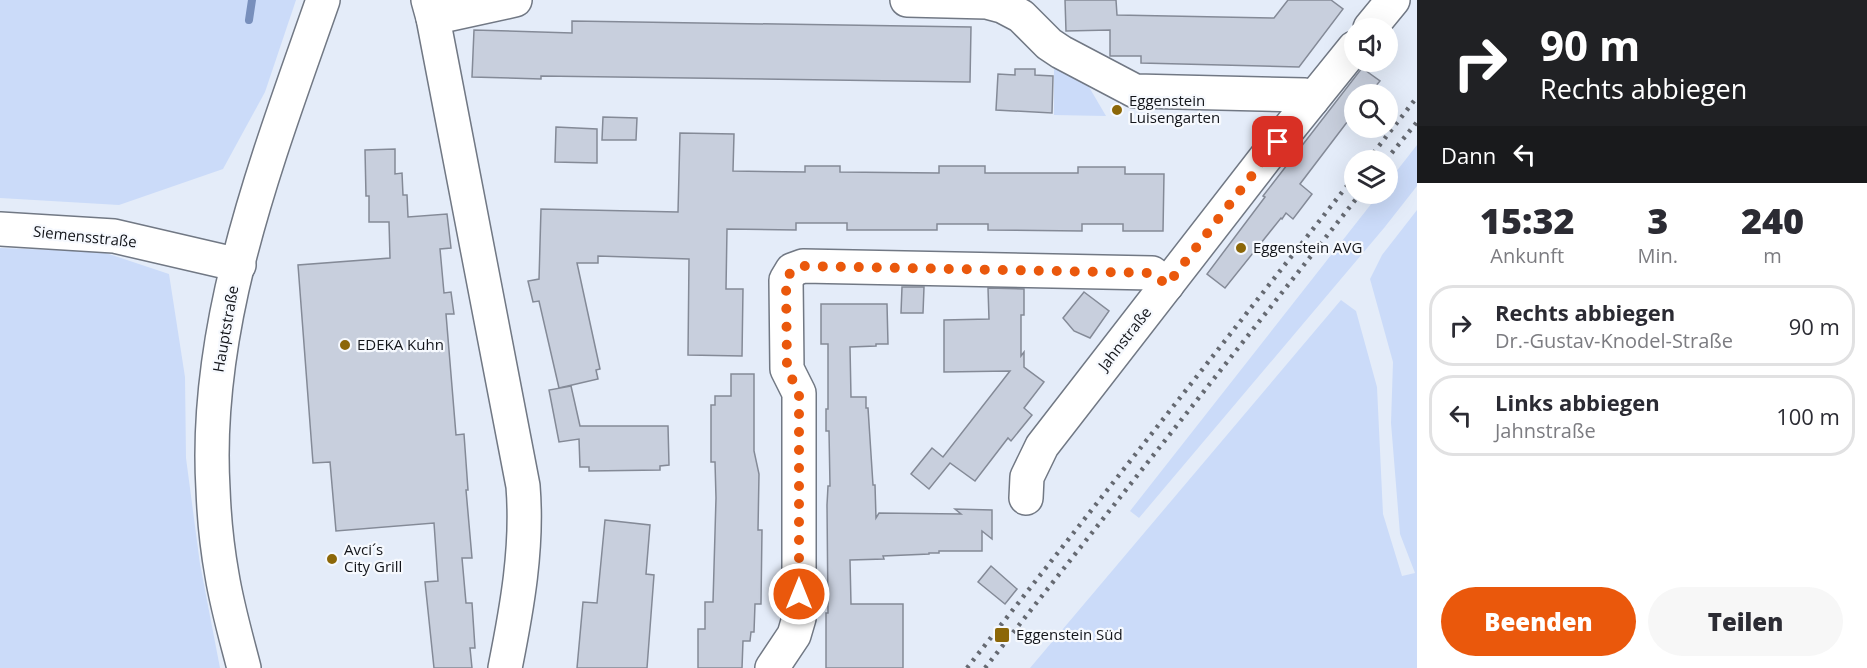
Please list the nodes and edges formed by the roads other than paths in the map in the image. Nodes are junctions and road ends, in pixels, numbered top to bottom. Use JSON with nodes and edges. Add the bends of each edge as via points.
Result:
{"nodes":[{"id":1,"x":323,"y":0,"type":"edge"},
{"id":2,"x":515,"y":0,"type":"edge"},
{"id":3,"x":907,"y":0,"type":"edge"},
{"id":4,"x":1393,"y":0,"type":"edge"},
{"id":5,"x":430,"y":9,"type":"edge"},
{"id":6,"x":1378,"y":18,"type":"edge"},
{"id":7,"x":1344,"y":60,"type":"edge"},
{"id":8,"x":1312,"y":99,"type":"junction"},
{"id":9,"x":0,"y":229,"type":"edge"},
{"id":10,"x":239,"y":265,"type":"junction"},
{"id":11,"x":1167,"y":285,"type":"junction"},
{"id":12,"x":1026,"y":498,"type":"dead end"},
{"id":13,"x":244,"y":668,"type":"edge"},
{"id":14,"x":505,"y":668,"type":"edge"},
{"id":15,"x":772,"y":668,"type":"edge"}],
"edges":[{"from":1,"to":10,"type":"street","name":"Hauptstraße","via":[[269,158]]},
{"from":2,"to":5,"type":"street"},
{"from":3,"to":8,"type":"street","via":[[987,2],[1002,6],[1021,16],[1060,52],[1135,91],[1305,95]]},
{"from":4,"to":6,"type":"street"},
{"from":5,"to":14,"type":"street","via":[[523,486],[520,585]]},
{"from":7,"to":8,"type":"street","name":"Jahnstraße"},
{"from":8,"to":11,"type":"street","name":"Jahnstraße"},
{"from":9,"to":10,"type":"street","name":"Siemensstraße","via":[[114,236]]},
{"from":10,"to":13,"type":"street","name":"Hauptstraße","via":[[222,340],[213,423],[213,489],[222,575]]},
{"from":11,"to":12,"type":"street","name":"Jahnstraße","via":[[1042,446],[1027,477]]},
{"from":11,"to":15,"type":"street","via":[[1152,273],[803,266],[792,270],[786,280],[787,369],[799,393],[799,618],[794,635]]}]}
